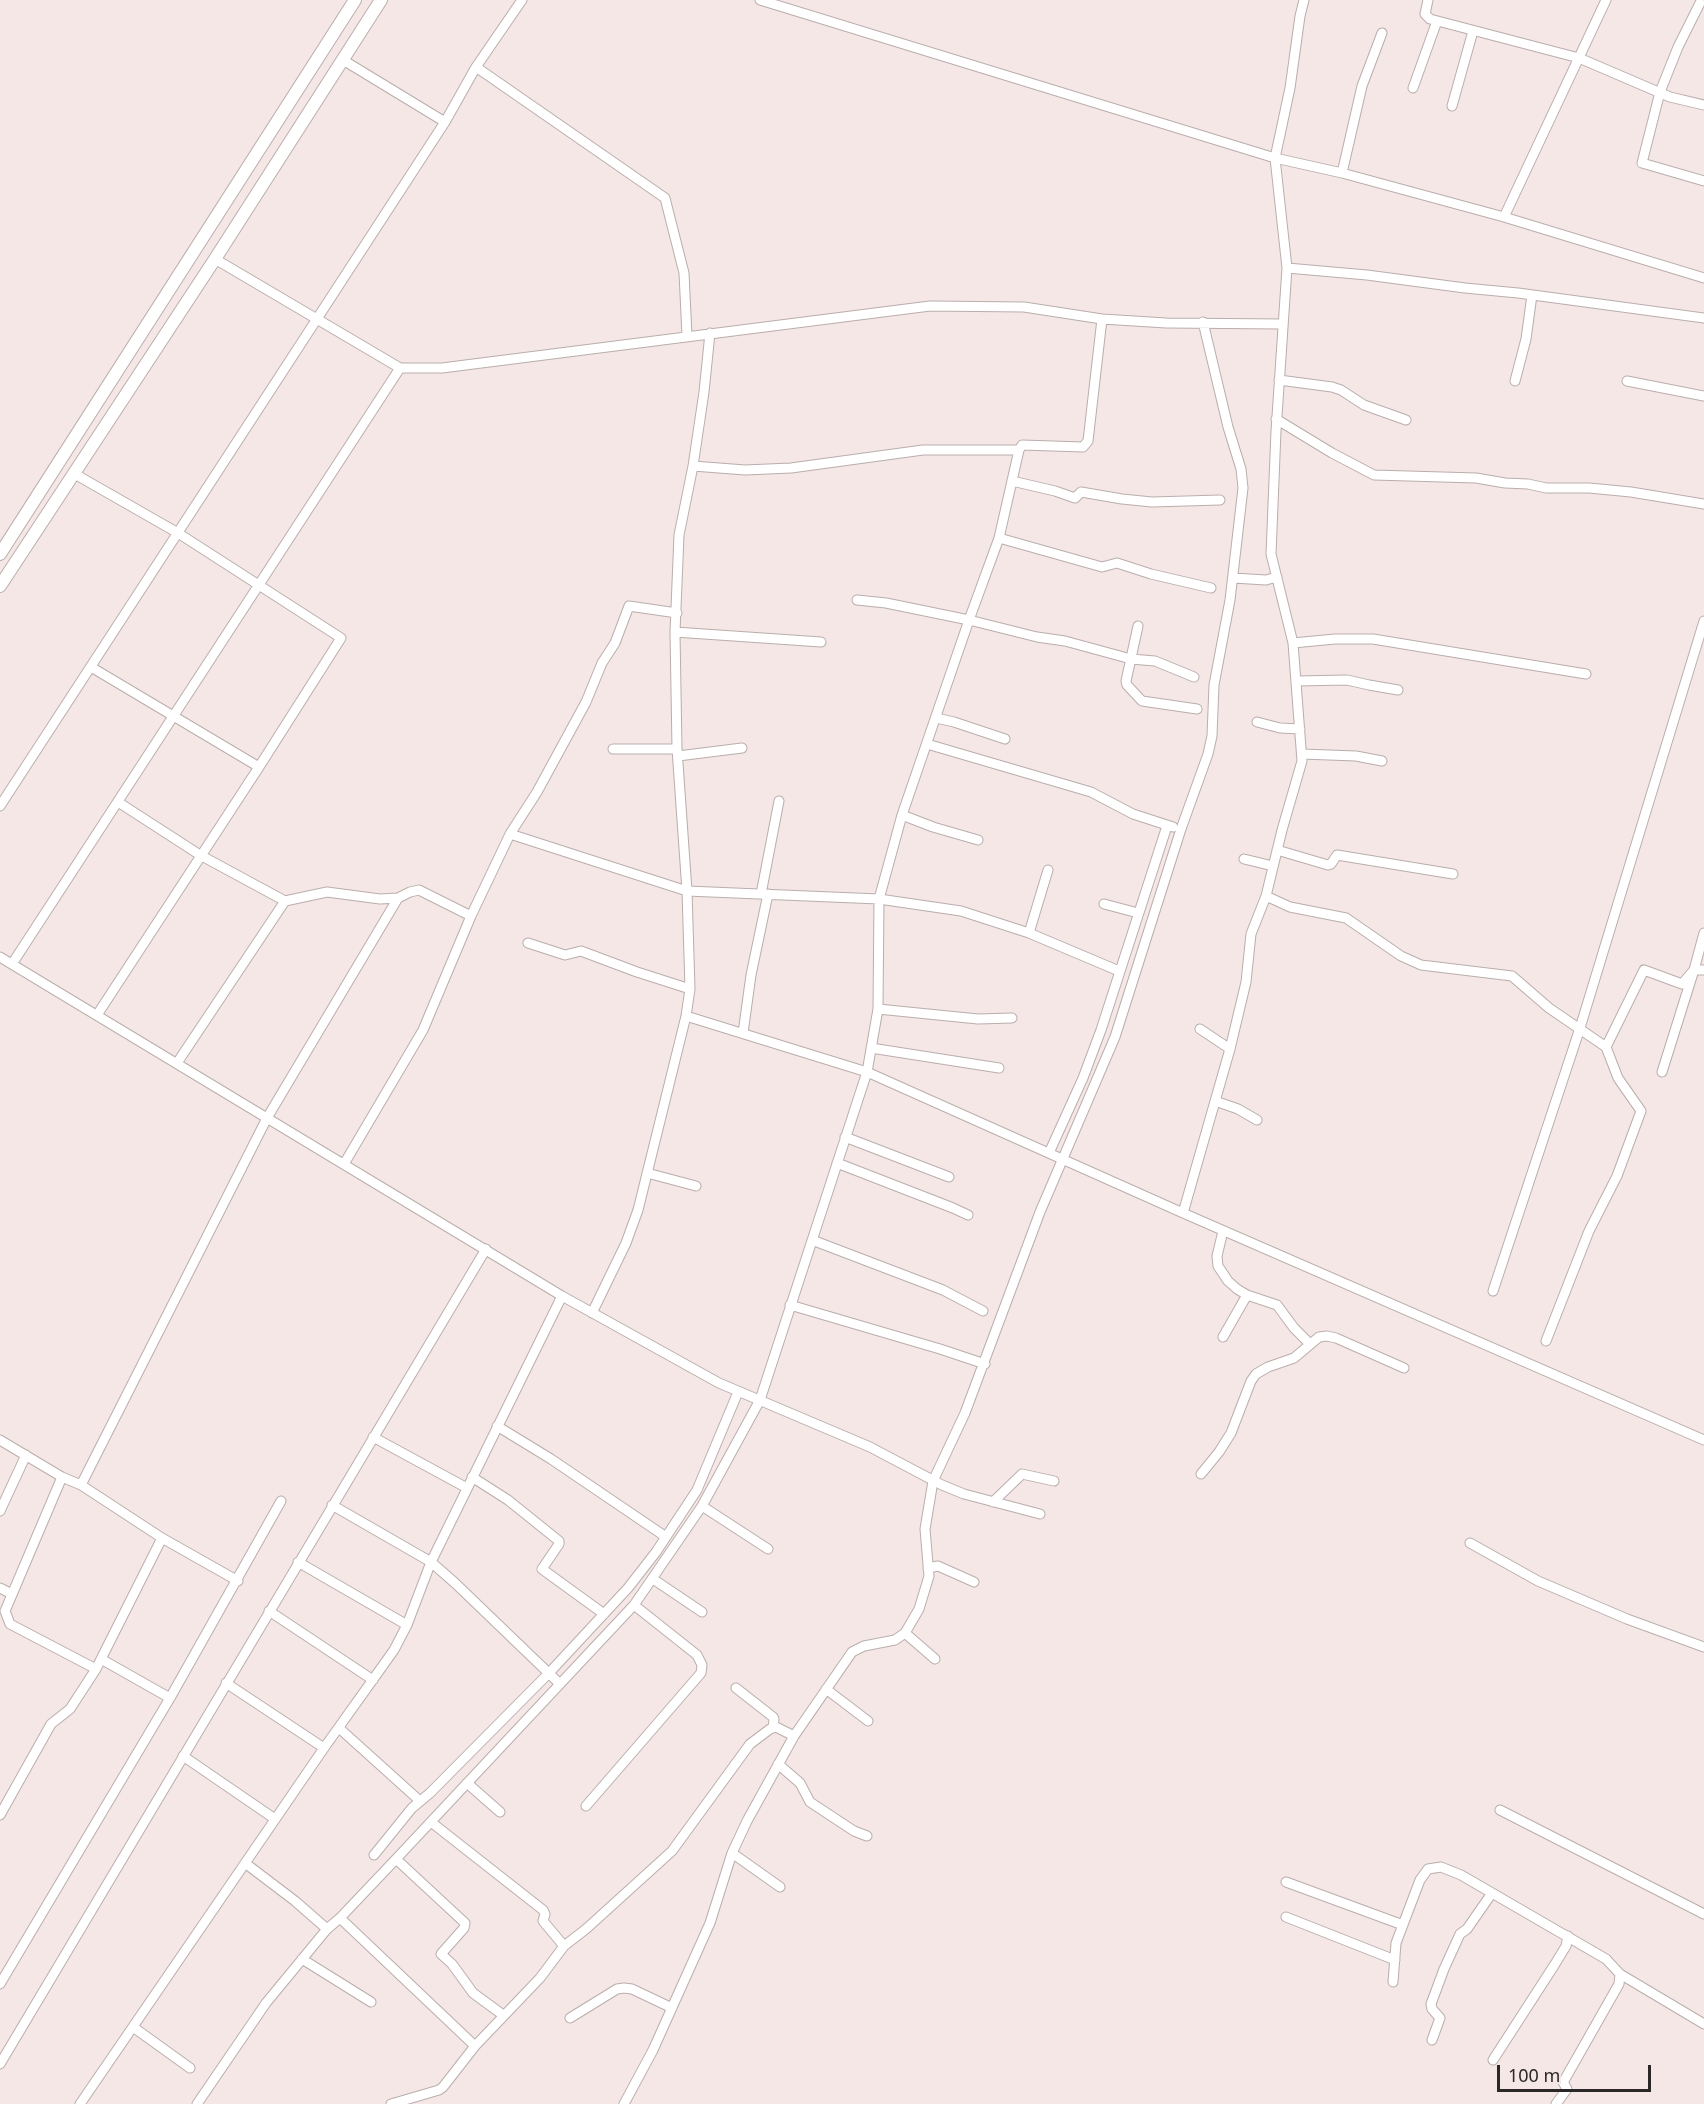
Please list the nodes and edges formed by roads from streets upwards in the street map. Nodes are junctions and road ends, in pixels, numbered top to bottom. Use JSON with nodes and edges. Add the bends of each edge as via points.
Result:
{"nodes":[{"id":1,"x":355,"y":0,"type":"edge"},
{"id":2,"x":381,"y":0,"type":"edge"},
{"id":3,"x":522,"y":0,"type":"edge"},
{"id":4,"x":760,"y":0,"type":"edge"},
{"id":5,"x":1304,"y":0,"type":"edge"},
{"id":6,"x":1428,"y":0,"type":"edge"},
{"id":7,"x":1606,"y":0,"type":"edge"},
{"id":8,"x":1700,"y":3,"type":"dead end"},
{"id":9,"x":1437,"y":21,"type":"junction"},
{"id":10,"x":1473,"y":31,"type":"junction"},
{"id":11,"x":1382,"y":33,"type":"dead end"},
{"id":12,"x":1579,"y":57,"type":"junction"},
{"id":13,"x":343,"y":60,"type":"junction"},
{"id":14,"x":476,"y":67,"type":"junction"},
{"id":15,"x":1413,"y":88,"type":"dead end"},
{"id":16,"x":1660,"y":92,"type":"junction"},
{"id":17,"x":1704,"y":105,"type":"edge"},
{"id":18,"x":1452,"y":106,"type":"dead end"},
{"id":19,"x":445,"y":122,"type":"junction"},
{"id":20,"x":1275,"y":158,"type":"junction"},
{"id":21,"x":1342,"y":172,"type":"junction"},
{"id":22,"x":1704,"y":181,"type":"edge"},
{"id":23,"x":1504,"y":217,"type":"junction"},
{"id":24,"x":215,"y":259,"type":"junction"},
{"id":25,"x":1287,"y":268,"type":"junction"},
{"id":26,"x":1704,"y":278,"type":"edge"},
{"id":27,"x":1532,"y":295,"type":"junction"},
{"id":28,"x":1704,"y":318,"type":"edge"},
{"id":29,"x":1102,"y":319,"type":"junction"},
{"id":30,"x":317,"y":320,"type":"junction"},
{"id":31,"x":1203,"y":322,"type":"junction"},
{"id":32,"x":1283,"y":324,"type":"junction"},
{"id":33,"x":710,"y":333,"type":"junction"},
{"id":34,"x":687,"y":336,"type":"junction"},
{"id":35,"x":400,"y":368,"type":"junction"},
{"id":36,"x":1279,"y":380,"type":"junction"},
{"id":37,"x":1515,"y":381,"type":"dead end"},
{"id":38,"x":1627,"y":381,"type":"dead end"},
{"id":39,"x":1704,"y":396,"type":"edge"},
{"id":40,"x":1276,"y":418,"type":"junction"},
{"id":41,"x":1406,"y":420,"type":"dead end"},
{"id":42,"x":1019,"y":450,"type":"junction"},
{"id":43,"x":693,"y":466,"type":"junction"},
{"id":44,"x":73,"y":473,"type":"junction"},
{"id":45,"x":1012,"y":481,"type":"junction"},
{"id":46,"x":1220,"y":500,"type":"dead end"},
{"id":47,"x":1704,"y":504,"type":"edge"},
{"id":48,"x":178,"y":533,"type":"junction"},
{"id":49,"x":999,"y":538,"type":"junction"},
{"id":50,"x":0,"y":554,"type":"edge"},
{"id":51,"x":1276,"y":577,"type":"junction"},
{"id":52,"x":1233,"y":578,"type":"junction"},
{"id":53,"x":260,"y":585,"type":"junction"},
{"id":54,"x":0,"y":586,"type":"edge"},
{"id":55,"x":1211,"y":588,"type":"dead end"},
{"id":56,"x":857,"y":600,"type":"dead end"},
{"id":57,"x":677,"y":613,"type":"junction"},
{"id":58,"x":969,"y":620,"type":"junction"},
{"id":59,"x":1704,"y":621,"type":"edge"},
{"id":60,"x":1138,"y":626,"type":"dead end"},
{"id":61,"x":675,"y":632,"type":"junction"},
{"id":62,"x":821,"y":642,"type":"dead end"},
{"id":63,"x":1293,"y":643,"type":"junction"},
{"id":64,"x":1131,"y":659,"type":"junction"},
{"id":65,"x":91,"y":667,"type":"junction"},
{"id":66,"x":1586,"y":674,"type":"dead end"},
{"id":67,"x":1194,"y":676,"type":"dead end"},
{"id":68,"x":1297,"y":681,"type":"junction"},
{"id":69,"x":1398,"y":690,"type":"dead end"},
{"id":70,"x":1197,"y":709,"type":"dead end"},
{"id":71,"x":174,"y":717,"type":"junction"},
{"id":72,"x":936,"y":718,"type":"junction"},
{"id":73,"x":1257,"y":722,"type":"dead end"},
{"id":74,"x":1300,"y":729,"type":"junction"},
{"id":75,"x":1005,"y":739,"type":"dead end"},
{"id":76,"x":927,"y":744,"type":"junction"},
{"id":77,"x":742,"y":748,"type":"dead end"},
{"id":78,"x":613,"y":749,"type":"dead end"},
{"id":79,"x":677,"y":752,"type":"junction"},
{"id":80,"x":1302,"y":754,"type":"junction"},
{"id":81,"x":1382,"y":761,"type":"dead end"},
{"id":82,"x":259,"y":767,"type":"junction"},
{"id":83,"x":779,"y":801,"type":"dead end"},
{"id":84,"x":118,"y":802,"type":"junction"},
{"id":85,"x":0,"y":806,"type":"edge"},
{"id":86,"x":902,"y":815,"type":"junction"},
{"id":87,"x":1167,"y":826,"type":"junction"},
{"id":88,"x":1181,"y":829,"type":"junction"},
{"id":89,"x":510,"y":834,"type":"junction"},
{"id":90,"x":978,"y":840,"type":"dead end"},
{"id":91,"x":1277,"y":850,"type":"junction"},
{"id":92,"x":200,"y":855,"type":"junction"},
{"id":93,"x":1244,"y":859,"type":"dead end"},
{"id":94,"x":1273,"y":866,"type":"junction"},
{"id":95,"x":1048,"y":870,"type":"dead end"},
{"id":96,"x":1453,"y":874,"type":"dead end"},
{"id":97,"x":687,"y":891,"type":"junction"},
{"id":98,"x":765,"y":894,"type":"junction"},
{"id":99,"x":1266,"y":896,"type":"junction"},
{"id":100,"x":398,"y":898,"type":"junction"},
{"id":101,"x":879,"y":899,"type":"junction"},
{"id":102,"x":285,"y":901,"type":"junction"},
{"id":103,"x":1104,"y":904,"type":"dead end"},
{"id":104,"x":1138,"y":913,"type":"junction"},
{"id":105,"x":471,"y":916,"type":"junction"},
{"id":106,"x":1029,"y":933,"type":"junction"},
{"id":107,"x":1704,"y":933,"type":"edge"},
{"id":108,"x":528,"y":943,"type":"dead end"},
{"id":109,"x":0,"y":957,"type":"edge"},
{"id":110,"x":12,"y":964,"type":"junction"},
{"id":111,"x":1699,"y":970,"type":"edge"},
{"id":112,"x":1119,"y":971,"type":"junction"},
{"id":113,"x":690,"y":988,"type":"junction"},
{"id":114,"x":878,"y":1009,"type":"junction"},
{"id":115,"x":97,"y":1015,"type":"junction"},
{"id":116,"x":686,"y":1016,"type":"junction"},
{"id":117,"x":1012,"y":1018,"type":"dead end"},
{"id":118,"x":1580,"y":1028,"type":"junction"},
{"id":119,"x":1200,"y":1029,"type":"dead end"},
{"id":120,"x":743,"y":1033,"type":"junction"},
{"id":121,"x":1606,"y":1047,"type":"junction"},
{"id":122,"x":871,"y":1048,"type":"junction"},
{"id":123,"x":1230,"y":1049,"type":"junction"},
{"id":124,"x":177,"y":1063,"type":"junction"},
{"id":125,"x":999,"y":1068,"type":"dead end"},
{"id":126,"x":867,"y":1072,"type":"junction"},
{"id":127,"x":1662,"y":1072,"type":"dead end"},
{"id":128,"x":1215,"y":1101,"type":"junction"},
{"id":129,"x":267,"y":1118,"type":"junction"},
{"id":130,"x":1257,"y":1120,"type":"dead end"},
{"id":131,"x":845,"y":1137,"type":"junction"},
{"id":132,"x":1049,"y":1153,"type":"junction"},
{"id":133,"x":1064,"y":1160,"type":"junction"},
{"id":134,"x":837,"y":1163,"type":"junction"},
{"id":135,"x":344,"y":1164,"type":"junction"},
{"id":136,"x":646,"y":1173,"type":"junction"},
{"id":137,"x":949,"y":1177,"type":"dead end"},
{"id":138,"x":696,"y":1186,"type":"dead end"},
{"id":139,"x":1183,"y":1214,"type":"junction"},
{"id":140,"x":968,"y":1215,"type":"dead end"},
{"id":141,"x":1223,"y":1231,"type":"junction"},
{"id":142,"x":812,"y":1240,"type":"junction"},
{"id":143,"x":486,"y":1249,"type":"junction"},
{"id":144,"x":1493,"y":1291,"type":"dead end"},
{"id":145,"x":1247,"y":1294,"type":"junction"},
{"id":146,"x":562,"y":1296,"type":"junction"},
{"id":147,"x":790,"y":1305,"type":"junction"},
{"id":148,"x":983,"y":1311,"type":"dead end"},
{"id":149,"x":592,"y":1313,"type":"junction"},
{"id":150,"x":1223,"y":1337,"type":"dead end"},
{"id":151,"x":1546,"y":1341,"type":"dead end"},
{"id":152,"x":1310,"y":1344,"type":"junction"},
{"id":153,"x":984,"y":1364,"type":"junction"},
{"id":154,"x":1404,"y":1368,"type":"dead end"},
{"id":155,"x":738,"y":1392,"type":"junction"},
{"id":156,"x":759,"y":1400,"type":"junction"},
{"id":157,"x":497,"y":1426,"type":"junction"},
{"id":158,"x":373,"y":1437,"type":"junction"},
{"id":159,"x":0,"y":1440,"type":"edge"},
{"id":160,"x":1704,"y":1440,"type":"edge"},
{"id":161,"x":26,"y":1455,"type":"junction"},
{"id":162,"x":1201,"y":1474,"type":"dead end"},
{"id":163,"x":62,"y":1477,"type":"junction"},
{"id":164,"x":472,"y":1477,"type":"junction"},
{"id":165,"x":933,"y":1481,"type":"junction"},
{"id":166,"x":1054,"y":1481,"type":"dead end"},
{"id":167,"x":81,"y":1485,"type":"junction"},
{"id":168,"x":467,"y":1488,"type":"junction"},
{"id":169,"x":281,"y":1501,"type":"dead end"},
{"id":170,"x":993,"y":1502,"type":"junction"},
{"id":171,"x":332,"y":1505,"type":"junction"},
{"id":172,"x":702,"y":1506,"type":"junction"},
{"id":173,"x":0,"y":1511,"type":"edge"},
{"id":174,"x":1040,"y":1514,"type":"dead end"},
{"id":175,"x":666,"y":1537,"type":"junction"},
{"id":176,"x":162,"y":1538,"type":"junction"},
{"id":177,"x":1470,"y":1543,"type":"dead end"},
{"id":178,"x":768,"y":1549,"type":"dead end"},
{"id":179,"x":298,"y":1562,"type":"junction"},
{"id":180,"x":431,"y":1562,"type":"junction"},
{"id":181,"x":928,"y":1568,"type":"junction"},
{"id":182,"x":653,"y":1579,"type":"junction"},
{"id":183,"x":238,"y":1581,"type":"junction"},
{"id":184,"x":974,"y":1582,"type":"dead end"},
{"id":185,"x":0,"y":1588,"type":"edge"},
{"id":186,"x":628,"y":1588,"type":"junction"},
{"id":187,"x":12,"y":1594,"type":"junction"},
{"id":188,"x":637,"y":1601,"type":"junction"},
{"id":189,"x":269,"y":1611,"type":"junction"},
{"id":190,"x":702,"y":1612,"type":"dead end"},
{"id":191,"x":604,"y":1614,"type":"junction"},
{"id":192,"x":407,"y":1625,"type":"junction"},
{"id":193,"x":905,"y":1634,"type":"junction"},
{"id":194,"x":1704,"y":1647,"type":"edge"},
{"id":195,"x":101,"y":1659,"type":"junction"},
{"id":196,"x":935,"y":1659,"type":"dead end"},
{"id":197,"x":96,"y":1669,"type":"junction"},
{"id":198,"x":549,"y":1673,"type":"junction"},
{"id":199,"x":373,"y":1680,"type":"junction"},
{"id":200,"x":226,"y":1683,"type":"junction"},
{"id":201,"x":560,"y":1684,"type":"junction"},
{"id":202,"x":736,"y":1688,"type":"dead end"},
{"id":203,"x":826,"y":1689,"type":"junction"},
{"id":204,"x":170,"y":1698,"type":"junction"},
{"id":205,"x":868,"y":1721,"type":"dead end"},
{"id":206,"x":339,"y":1728,"type":"junction"},
{"id":207,"x":773,"y":1728,"type":"junction"},
{"id":208,"x":794,"y":1736,"type":"junction"},
{"id":209,"x":324,"y":1748,"type":"junction"},
{"id":210,"x":183,"y":1756,"type":"junction"},
{"id":211,"x":778,"y":1764,"type":"junction"},
{"id":212,"x":467,"y":1783,"type":"junction"},
{"id":213,"x":420,"y":1801,"type":"junction"},
{"id":214,"x":586,"y":1806,"type":"dead end"},
{"id":215,"x":1500,"y":1810,"type":"dead end"},
{"id":216,"x":500,"y":1812,"type":"dead end"},
{"id":217,"x":0,"y":1815,"type":"edge"},
{"id":218,"x":275,"y":1819,"type":"junction"},
{"id":219,"x":431,"y":1822,"type":"junction"},
{"id":220,"x":867,"y":1836,"type":"dead end"},
{"id":221,"x":732,"y":1853,"type":"junction"},
{"id":222,"x":374,"y":1855,"type":"dead end"},
{"id":223,"x":396,"y":1859,"type":"junction"},
{"id":224,"x":245,"y":1863,"type":"junction"},
{"id":225,"x":1286,"y":1882,"type":"dead end"},
{"id":226,"x":780,"y":1887,"type":"dead end"},
{"id":227,"x":1492,"y":1893,"type":"junction"},
{"id":228,"x":1704,"y":1914,"type":"edge"},
{"id":229,"x":1286,"y":1917,"type":"dead end"},
{"id":230,"x":340,"y":1918,"type":"junction"},
{"id":231,"x":1402,"y":1925,"type":"junction"},
{"id":232,"x":327,"y":1929,"type":"junction"},
{"id":233,"x":1568,"y":1936,"type":"junction"},
{"id":234,"x":564,"y":1946,"type":"junction"},
{"id":235,"x":302,"y":1959,"type":"junction"},
{"id":236,"x":1395,"y":1960,"type":"junction"},
{"id":237,"x":1620,"y":1974,"type":"junction"},
{"id":238,"x":1392,"y":1982,"type":"dead end"},
{"id":239,"x":0,"y":1984,"type":"edge"},
{"id":240,"x":371,"y":2002,"type":"dead end"},
{"id":241,"x":672,"y":2008,"type":"junction"},
{"id":242,"x":503,"y":2015,"type":"junction"},
{"id":243,"x":570,"y":2018,"type":"dead end"},
{"id":244,"x":1704,"y":2024,"type":"edge"},
{"id":245,"x":133,"y":2027,"type":"junction"},
{"id":246,"x":1432,"y":2040,"type":"dead end"},
{"id":247,"x":476,"y":2046,"type":"junction"},
{"id":248,"x":1493,"y":2060,"type":"dead end"},
{"id":249,"x":0,"y":2064,"type":"edge"},
{"id":250,"x":190,"y":2068,"type":"dead end"},
{"id":251,"x":80,"y":2104,"type":"edge"},
{"id":252,"x":197,"y":2104,"type":"edge"},
{"id":253,"x":392,"y":2104,"type":"edge"},
{"id":254,"x":624,"y":2104,"type":"edge"},
{"id":255,"x":1556,"y":2104,"type":"edge"}],
"edges":[{"from":1,"to":50,"type":"street"},
{"from":2,"to":13,"type":"street"},
{"from":3,"to":14,"type":"street"},
{"from":4,"to":20,"type":"street"},
{"from":5,"to":20,"type":"street"},
{"from":6,"to":9,"type":"street","via":[[1425,14]]},
{"from":7,"to":12,"type":"street"},
{"from":8,"to":16,"type":"street"},
{"from":9,"to":10,"type":"street"},
{"from":9,"to":15,"type":"street"},
{"from":10,"to":12,"type":"street"},
{"from":10,"to":18,"type":"street"},
{"from":11,"to":21,"type":"street","via":[[1362,86]]},
{"from":12,"to":16,"type":"street"},
{"from":12,"to":23,"type":"street"},
{"from":13,"to":19,"type":"street"},
{"from":13,"to":24,"type":"street"},
{"from":14,"to":19,"type":"street"},
{"from":14,"to":34,"type":"street","via":[[665,198],[684,273]]},
{"from":16,"to":17,"type":"street"},
{"from":16,"to":22,"type":"street","via":[[1642,163]]},
{"from":19,"to":30,"type":"street"},
{"from":20,"to":21,"type":"street"},
{"from":20,"to":25,"type":"street"},
{"from":21,"to":23,"type":"street"},
{"from":23,"to":26,"type":"street"},
{"from":24,"to":30,"type":"street"},
{"from":24,"to":44,"type":"street"},
{"from":25,"to":27,"type":"street"},
{"from":25,"to":32,"type":"street"},
{"from":27,"to":28,"type":"street"},
{"from":27,"to":37,"type":"street"},
{"from":29,"to":31,"type":"street"},
{"from":29,"to":33,"type":"street","via":[[1024,307],[930,306]]},
{"from":29,"to":42,"type":"street","via":[[1087,446],[1022,445]]},
{"from":30,"to":35,"type":"street"},
{"from":30,"to":48,"type":"street"},
{"from":31,"to":32,"type":"street"},
{"from":31,"to":52,"type":"street","via":[[1241,469],[1243,488]]},
{"from":32,"to":36,"type":"street"},
{"from":33,"to":34,"type":"street"},
{"from":33,"to":43,"type":"street"},
{"from":34,"to":35,"type":"street","via":[[442,368]]},
{"from":35,"to":53,"type":"street"},
{"from":36,"to":40,"type":"street"},
{"from":36,"to":41,"type":"street","via":[[1332,387],[1364,405]]},
{"from":38,"to":39,"type":"street"},
{"from":40,"to":47,"type":"street","via":[[1374,476],[1476,478],[1546,488],[1631,492]]},
{"from":40,"to":51,"type":"street","via":[[1271,554]]},
{"from":42,"to":43,"type":"street","via":[[923,450],[790,468]]},
{"from":42,"to":45,"type":"street"},
{"from":43,"to":57,"type":"street","via":[[679,535]]},
{"from":44,"to":48,"type":"street"},
{"from":44,"to":54,"type":"street"},
{"from":45,"to":46,"type":"street","via":[[1075,498],[1081,492],[1152,502]]},
{"from":45,"to":49,"type":"street"},
{"from":48,"to":53,"type":"street"},
{"from":48,"to":65,"type":"street"},
{"from":49,"to":55,"type":"street","via":[[1102,567],[1117,563]]},
{"from":49,"to":58,"type":"street"},
{"from":51,"to":52,"type":"street"},
{"from":51,"to":63,"type":"street"},
{"from":52,"to":88,"type":"street","via":[[1214,685],[1212,736]]},
{"from":53,"to":71,"type":"street"},
{"from":53,"to":82,"type":"street","via":[[341,638]]},
{"from":56,"to":58,"type":"street"},
{"from":57,"to":61,"type":"street"},
{"from":57,"to":89,"type":"street","via":[[629,606],[586,702]]},
{"from":58,"to":64,"type":"street","via":[[1065,640]]},
{"from":58,"to":72,"type":"street"},
{"from":59,"to":118,"type":"street"},
{"from":60,"to":64,"type":"street"},
{"from":61,"to":62,"type":"street"},
{"from":61,"to":79,"type":"street"},
{"from":63,"to":66,"type":"street","via":[[1373,639]]},
{"from":63,"to":68,"type":"street"},
{"from":64,"to":67,"type":"street","via":[[1155,661]]},
{"from":64,"to":70,"type":"street","via":[[1127,685],[1142,701]]},
{"from":65,"to":71,"type":"street"},
{"from":65,"to":85,"type":"street"},
{"from":68,"to":69,"type":"street","via":[[1347,680]]},
{"from":68,"to":74,"type":"street"},
{"from":71,"to":82,"type":"street"},
{"from":71,"to":84,"type":"street"},
{"from":72,"to":75,"type":"street"},
{"from":72,"to":76,"type":"street"},
{"from":73,"to":74,"type":"street"},
{"from":74,"to":80,"type":"street"},
{"from":76,"to":86,"type":"street"},
{"from":76,"to":87,"type":"street","via":[[1091,792]]},
{"from":77,"to":79,"type":"street"},
{"from":78,"to":79,"type":"street"},
{"from":79,"to":97,"type":"street"},
{"from":80,"to":81,"type":"street"},
{"from":80,"to":91,"type":"street"},
{"from":82,"to":92,"type":"street"},
{"from":83,"to":98,"type":"street"},
{"from":84,"to":92,"type":"street"},
{"from":84,"to":110,"type":"street"},
{"from":86,"to":90,"type":"street"},
{"from":86,"to":101,"type":"street"},
{"from":87,"to":88,"type":"street"},
{"from":87,"to":104,"type":"street"},
{"from":88,"to":133,"type":"street","via":[[1115,1037]]},
{"from":89,"to":97,"type":"street"},
{"from":89,"to":105,"type":"street"},
{"from":91,"to":94,"type":"street"},
{"from":91,"to":96,"type":"street","via":[[1328,865],[1337,855]]},
{"from":92,"to":102,"type":"street"},
{"from":92,"to":115,"type":"street"},
{"from":93,"to":94,"type":"street"},
{"from":94,"to":99,"type":"street"},
{"from":95,"to":106,"type":"street"},
{"from":97,"to":98,"type":"street"},
{"from":97,"to":113,"type":"street"},
{"from":98,"to":101,"type":"street"},
{"from":98,"to":120,"type":"street"},
{"from":99,"to":118,"type":"street","via":[[1290,907],[1346,918],[1421,965],[1512,976]]},
{"from":99,"to":123,"type":"street","via":[[1251,934],[1246,982]]},
{"from":100,"to":102,"type":"street","via":[[327,892]]},
{"from":100,"to":105,"type":"street","via":[[419,890]]},
{"from":100,"to":129,"type":"street"},
{"from":101,"to":106,"type":"street","via":[[960,911]]},
{"from":101,"to":114,"type":"street"},
{"from":102,"to":124,"type":"street"},
{"from":103,"to":104,"type":"street"},
{"from":104,"to":112,"type":"street"},
{"from":105,"to":135,"type":"street","via":[[423,1030]]},
{"from":106,"to":112,"type":"street"},
{"from":107,"to":111,"type":"street"},
{"from":108,"to":113,"type":"street","via":[[565,955],[581,951]]},
{"from":109,"to":110,"type":"street"},
{"from":110,"to":115,"type":"street"},
{"from":111,"to":121,"type":"street","via":[[1682,984],[1644,970]]},
{"from":111,"to":127,"type":"street"},
{"from":112,"to":132,"type":"street","via":[[1083,1078]]},
{"from":113,"to":116,"type":"street"},
{"from":114,"to":117,"type":"street","via":[[978,1019]]},
{"from":114,"to":122,"type":"street"},
{"from":115,"to":124,"type":"street"},
{"from":116,"to":120,"type":"street"},
{"from":116,"to":136,"type":"street"},
{"from":118,"to":121,"type":"street"},
{"from":118,"to":144,"type":"street"},
{"from":119,"to":123,"type":"street"},
{"from":120,"to":126,"type":"street"},
{"from":121,"to":151,"type":"street","via":[[1618,1078],[1641,1111]]},
{"from":122,"to":125,"type":"street"},
{"from":122,"to":126,"type":"street"},
{"from":123,"to":128,"type":"street"},
{"from":124,"to":129,"type":"street"},
{"from":126,"to":131,"type":"street"},
{"from":126,"to":132,"type":"street"},
{"from":128,"to":130,"type":"street"},
{"from":128,"to":139,"type":"street"},
{"from":129,"to":135,"type":"street"},
{"from":129,"to":167,"type":"street"},
{"from":131,"to":134,"type":"street"},
{"from":131,"to":137,"type":"street"},
{"from":132,"to":133,"type":"street"},
{"from":133,"to":139,"type":"street"},
{"from":133,"to":153,"type":"street","via":[[1040,1212]]},
{"from":134,"to":140,"type":"street"},
{"from":134,"to":142,"type":"street"},
{"from":135,"to":143,"type":"street"},
{"from":136,"to":138,"type":"street"},
{"from":136,"to":149,"type":"street","via":[[626,1243]]},
{"from":139,"to":141,"type":"street"},
{"from":141,"to":145,"type":"street","via":[[1218,1266],[1228,1281]]},
{"from":141,"to":160,"type":"street"},
{"from":142,"to":147,"type":"street"},
{"from":142,"to":148,"type":"street","via":[[943,1290]]},
{"from":143,"to":146,"type":"street"},
{"from":143,"to":158,"type":"street"},
{"from":145,"to":150,"type":"street"},
{"from":145,"to":152,"type":"street","via":[[1277,1305]]},
{"from":146,"to":149,"type":"street"},
{"from":146,"to":157,"type":"street"},
{"from":147,"to":153,"type":"street"},
{"from":147,"to":156,"type":"street"},
{"from":149,"to":155,"type":"street"},
{"from":152,"to":154,"type":"street","via":[[1327,1336],[1336,1338]]},
{"from":152,"to":162,"type":"street","via":[[1294,1358],[1256,1374],[1231,1433]]},
{"from":153,"to":165,"type":"street"},
{"from":155,"to":156,"type":"street"},
{"from":155,"to":175,"type":"street","via":[[697,1490]]},
{"from":156,"to":165,"type":"street","via":[[870,1447]]},
{"from":156,"to":172,"type":"street"},
{"from":157,"to":164,"type":"street"},
{"from":157,"to":175,"type":"street"},
{"from":158,"to":168,"type":"street"},
{"from":158,"to":171,"type":"street"},
{"from":159,"to":161,"type":"street"},
{"from":161,"to":163,"type":"street"},
{"from":161,"to":173,"type":"street"},
{"from":163,"to":167,"type":"street"},
{"from":163,"to":187,"type":"street"},
{"from":164,"to":168,"type":"street"},
{"from":164,"to":191,"type":"street","via":[[559,1541],[542,1569]]},
{"from":165,"to":170,"type":"street"},
{"from":165,"to":181,"type":"street","via":[[925,1529]]},
{"from":166,"to":170,"type":"street","via":[[1022,1474]]},
{"from":167,"to":176,"type":"street"},
{"from":168,"to":180,"type":"street"},
{"from":169,"to":183,"type":"street"},
{"from":170,"to":174,"type":"street"},
{"from":171,"to":179,"type":"street"},
{"from":171,"to":180,"type":"street"},
{"from":172,"to":178,"type":"street"},
{"from":172,"to":182,"type":"street"},
{"from":175,"to":186,"type":"street"},
{"from":176,"to":183,"type":"street"},
{"from":176,"to":195,"type":"street"},
{"from":177,"to":194,"type":"street","via":[[1538,1581]]},
{"from":179,"to":189,"type":"street"},
{"from":179,"to":192,"type":"street"},
{"from":180,"to":192,"type":"street"},
{"from":180,"to":198,"type":"street"},
{"from":181,"to":184,"type":"street","via":[[938,1566]]},
{"from":181,"to":193,"type":"street","via":[[922,1601]]},
{"from":182,"to":188,"type":"street"},
{"from":182,"to":190,"type":"street"},
{"from":183,"to":204,"type":"street"},
{"from":185,"to":187,"type":"street"},
{"from":186,"to":188,"type":"street"},
{"from":186,"to":191,"type":"street"},
{"from":187,"to":197,"type":"street","via":[[5,1611],[10,1624]]},
{"from":188,"to":201,"type":"street"},
{"from":188,"to":214,"type":"street","via":[[697,1654],[702,1673]]},
{"from":189,"to":199,"type":"street"},
{"from":189,"to":200,"type":"street"},
{"from":191,"to":198,"type":"street"},
{"from":192,"to":199,"type":"street"},
{"from":193,"to":196,"type":"street"},
{"from":193,"to":203,"type":"street","via":[[852,1652]]},
{"from":195,"to":197,"type":"street"},
{"from":195,"to":204,"type":"street"},
{"from":197,"to":217,"type":"street","via":[[70,1709],[51,1725]]},
{"from":198,"to":201,"type":"street"},
{"from":198,"to":213,"type":"street"},
{"from":199,"to":206,"type":"street"},
{"from":200,"to":209,"type":"street"},
{"from":200,"to":210,"type":"street"},
{"from":201,"to":212,"type":"street"},
{"from":202,"to":207,"type":"street","via":[[772,1717]]},
{"from":203,"to":205,"type":"street"},
{"from":203,"to":208,"type":"street"},
{"from":204,"to":239,"type":"street"},
{"from":206,"to":209,"type":"street"},
{"from":206,"to":213,"type":"street"},
{"from":207,"to":208,"type":"street"},
{"from":207,"to":234,"type":"street","via":[[750,1744],[672,1851]]},
{"from":208,"to":211,"type":"street"},
{"from":209,"to":218,"type":"street"},
{"from":210,"to":218,"type":"street"},
{"from":210,"to":249,"type":"street"},
{"from":211,"to":220,"type":"street","via":[[800,1783],[810,1802]]},
{"from":211,"to":221,"type":"street"},
{"from":212,"to":216,"type":"street"},
{"from":212,"to":219,"type":"street"},
{"from":213,"to":222,"type":"street"},
{"from":215,"to":228,"type":"street"},
{"from":218,"to":224,"type":"street"},
{"from":219,"to":223,"type":"street"},
{"from":219,"to":234,"type":"street","via":[[543,1910],[543,1921]]},
{"from":221,"to":226,"type":"street"},
{"from":221,"to":241,"type":"street","via":[[710,1923]]},
{"from":223,"to":230,"type":"street"},
{"from":223,"to":242,"type":"street","via":[[465,1923],[441,1954],[473,1993]]},
{"from":224,"to":232,"type":"street"},
{"from":224,"to":245,"type":"street"},
{"from":225,"to":231,"type":"street"},
{"from":227,"to":231,"type":"street","via":[[1441,1867],[1428,1869]]},
{"from":227,"to":233,"type":"street"},
{"from":227,"to":246,"type":"street","via":[[1460,1934],[1444,1969],[1431,2004],[1440,2018]]},
{"from":229,"to":236,"type":"street"},
{"from":230,"to":232,"type":"street"},
{"from":230,"to":247,"type":"street"},
{"from":231,"to":236,"type":"street"},
{"from":232,"to":235,"type":"street"},
{"from":233,"to":237,"type":"street","via":[[1606,1959]]},
{"from":233,"to":248,"type":"street","via":[[1566,1946]]},
{"from":234,"to":242,"type":"street","via":[[540,1978]]},
{"from":235,"to":240,"type":"street"},
{"from":235,"to":252,"type":"street","via":[[266,2003]]},
{"from":236,"to":238,"type":"street"},
{"from":237,"to":244,"type":"street"},
{"from":237,"to":255,"type":"street","via":[[1619,1984],[1564,2079],[1567,2089]]},
{"from":241,"to":243,"type":"street","via":[[624,1988]]},
{"from":241,"to":254,"type":"street"},
{"from":242,"to":247,"type":"street"},
{"from":245,"to":250,"type":"street"},
{"from":245,"to":251,"type":"street"},
{"from":247,"to":253,"type":"street","via":[[439,2090]]}]}
